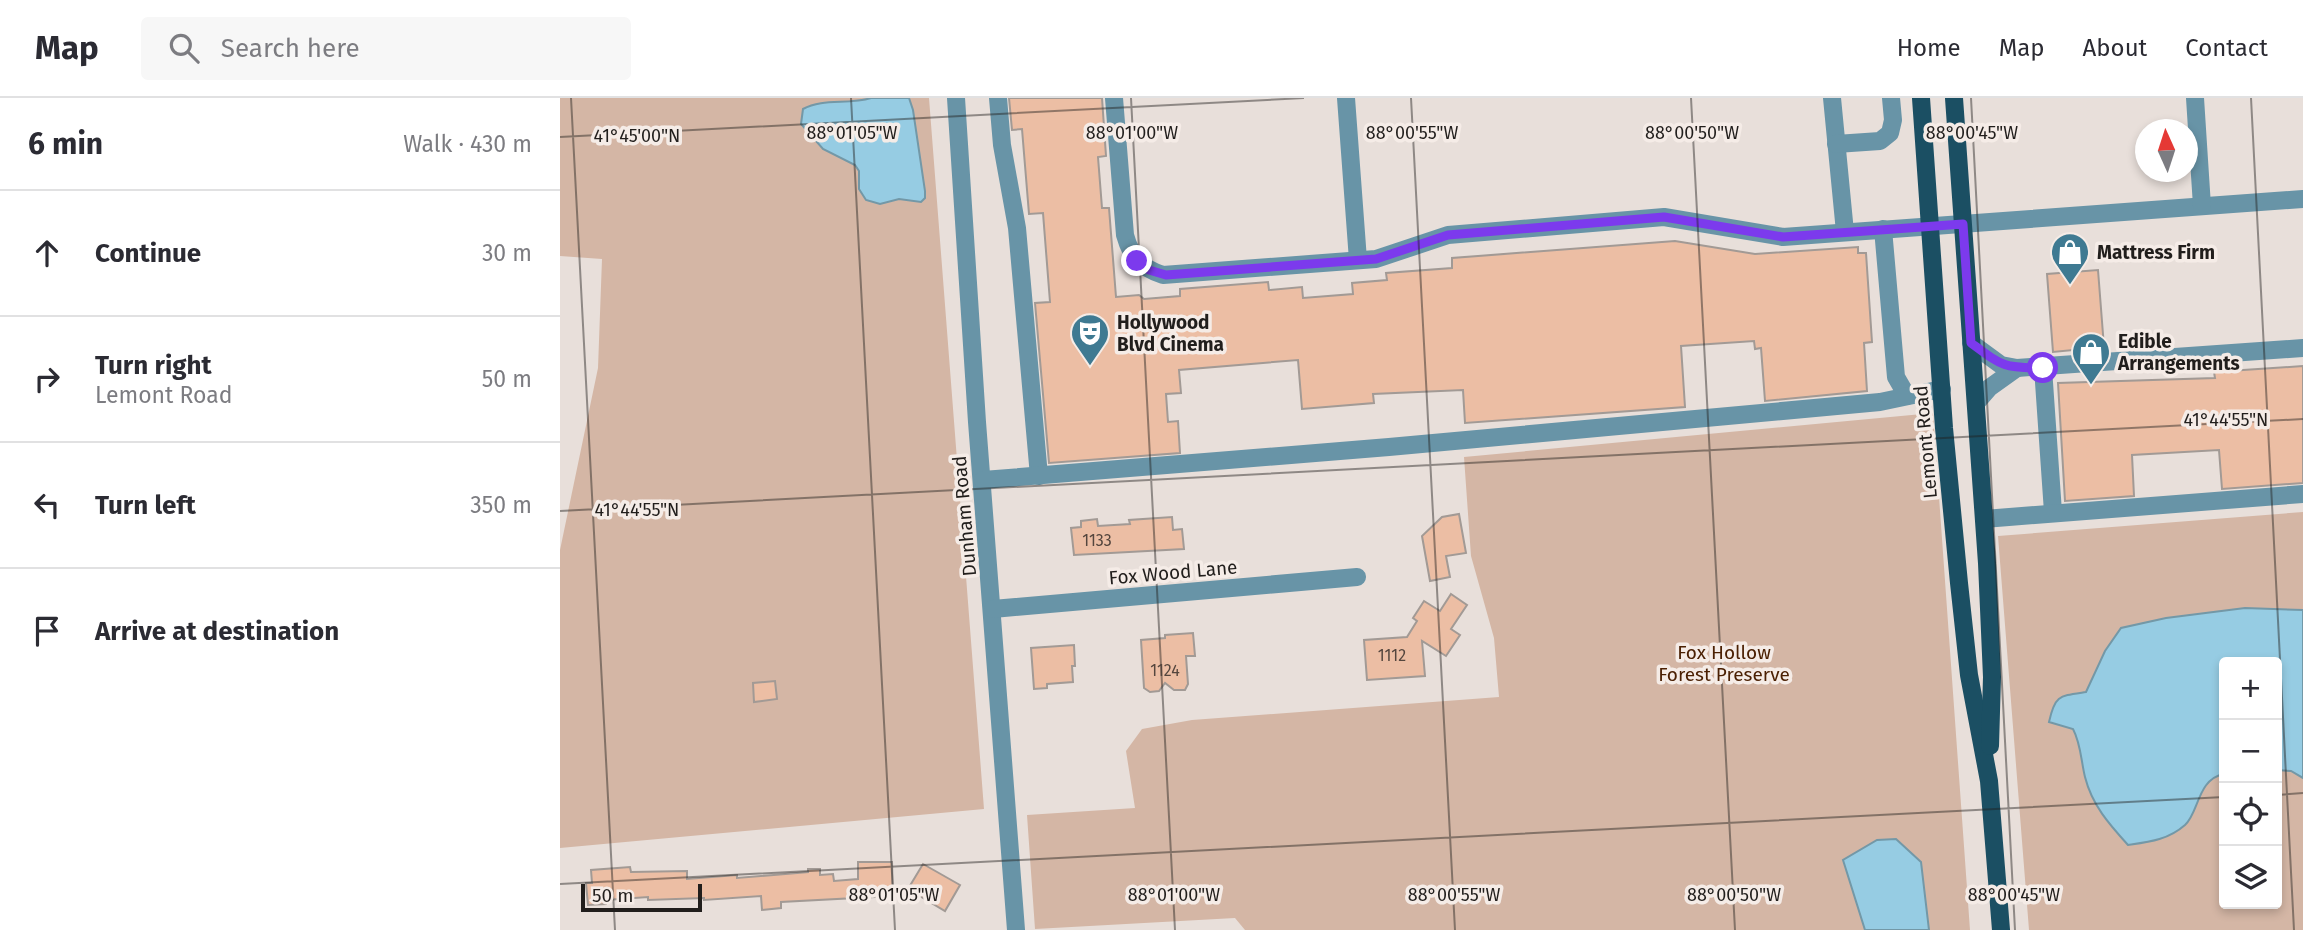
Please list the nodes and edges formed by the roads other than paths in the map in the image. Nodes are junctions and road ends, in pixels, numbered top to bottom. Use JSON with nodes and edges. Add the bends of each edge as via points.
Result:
{"nodes":[{"id":1,"x":956,"y":98,"type":"edge"},
{"id":2,"x":998,"y":98,"type":"edge"},
{"id":3,"x":1114,"y":98,"type":"edge"},
{"id":4,"x":1346,"y":98,"type":"edge"},
{"id":5,"x":1832,"y":98,"type":"edge"},
{"id":6,"x":1891,"y":98,"type":"edge"},
{"id":7,"x":1922,"y":98,"type":"edge"},
{"id":8,"x":1954,"y":98,"type":"edge"},
{"id":9,"x":2195,"y":98,"type":"edge"},
{"id":10,"x":1836,"y":144,"type":"junction"},
{"id":11,"x":2303,"y":199,"type":"edge"},
{"id":12,"x":2202,"y":206,"type":"junction"},
{"id":13,"x":1963,"y":224,"type":"junction"},
{"id":14,"x":1932,"y":226,"type":"junction"},
{"id":15,"x":1884,"y":229,"type":"junction"},
{"id":16,"x":1844,"y":232,"type":"junction"},
{"id":17,"x":1359,"y":260,"type":"junction"},
{"id":18,"x":1971,"y":343,"type":"junction"},
{"id":19,"x":2303,"y":348,"type":"edge"},
{"id":20,"x":2017,"y":368,"type":"junction"},
{"id":21,"x":2043,"y":368,"type":"junction"},
{"id":22,"x":1942,"y":389,"type":"junction"},
{"id":23,"x":1907,"y":396,"type":"junction"},
{"id":24,"x":1976,"y":403,"type":"junction"},
{"id":25,"x":1038,"y":476,"type":"junction"},
{"id":26,"x":982,"y":480,"type":"junction"},
{"id":27,"x":2303,"y":494,"type":"edge"},
{"id":28,"x":2053,"y":512,"type":"junction"},
{"id":29,"x":1984,"y":519,"type":"junction"},
{"id":30,"x":1357,"y":577,"type":"dead end"},
{"id":31,"x":993,"y":610,"type":"junction"},
{"id":32,"x":1989,"y":781,"type":"junction"},
{"id":33,"x":1016,"y":930,"type":"edge"},
{"id":34,"x":2001,"y":930,"type":"edge"}],
"edges":[{"from":1,"to":26,"type":"street","name":"Dunham Road"},
{"from":2,"to":25,"type":"street","via":[[1017,228]]},
{"from":3,"to":17,"type":"street","via":[[1125,235],[1137,261],[1149,270],[1178,275]]},
{"from":4,"to":17,"type":"street"},
{"from":5,"to":10,"type":"street"},
{"from":6,"to":10,"type":"street","via":[[1890,133],[1880,141]]},
{"from":7,"to":14,"type":"main road","name":"Lemont Road"},
{"from":8,"to":13,"type":"main road","name":"Lemont Road"},
{"from":9,"to":12,"type":"street"},
{"from":10,"to":16,"type":"street"},
{"from":11,"to":12,"type":"street"},
{"from":12,"to":13,"type":"street"},
{"from":13,"to":14,"type":"street"},
{"from":13,"to":18,"type":"main road","name":"Lemont Road"},
{"from":14,"to":15,"type":"street"},
{"from":14,"to":22,"type":"main road","name":"Lemont Road"},
{"from":15,"to":16,"type":"street"},
{"from":15,"to":23,"type":"street","via":[[1896,377]]},
{"from":16,"to":17,"type":"street","via":[[1783,237],[1664,217],[1448,235],[1376,259]]},
{"from":18,"to":20,"type":"street","via":[[2001,365]]},
{"from":18,"to":24,"type":"main road","name":"Lemont Road"},
{"from":19,"to":21,"type":"street"},
{"from":20,"to":21,"type":"street"},
{"from":20,"to":24,"type":"street"},
{"from":21,"to":28,"type":"street"},
{"from":22,"to":23,"type":"street"},
{"from":22,"to":32,"type":"main road","name":"Lemont Road","via":[[1968,662]]},
{"from":23,"to":25,"type":"street"},
{"from":24,"to":29,"type":"main road","name":"Lemont Road"},
{"from":25,"to":26,"type":"street"},
{"from":26,"to":31,"type":"street","name":"Dunham Road"},
{"from":27,"to":28,"type":"street"},
{"from":28,"to":29,"type":"street"},
{"from":29,"to":32,"type":"main road","name":"Lemont Road","via":[[1992,677]]},
{"from":30,"to":31,"type":"street","name":"Fox Wood Lane"},
{"from":31,"to":33,"type":"street","name":"Dunham Road"},
{"from":32,"to":34,"type":"main road","name":"Lemont Road"}]}
